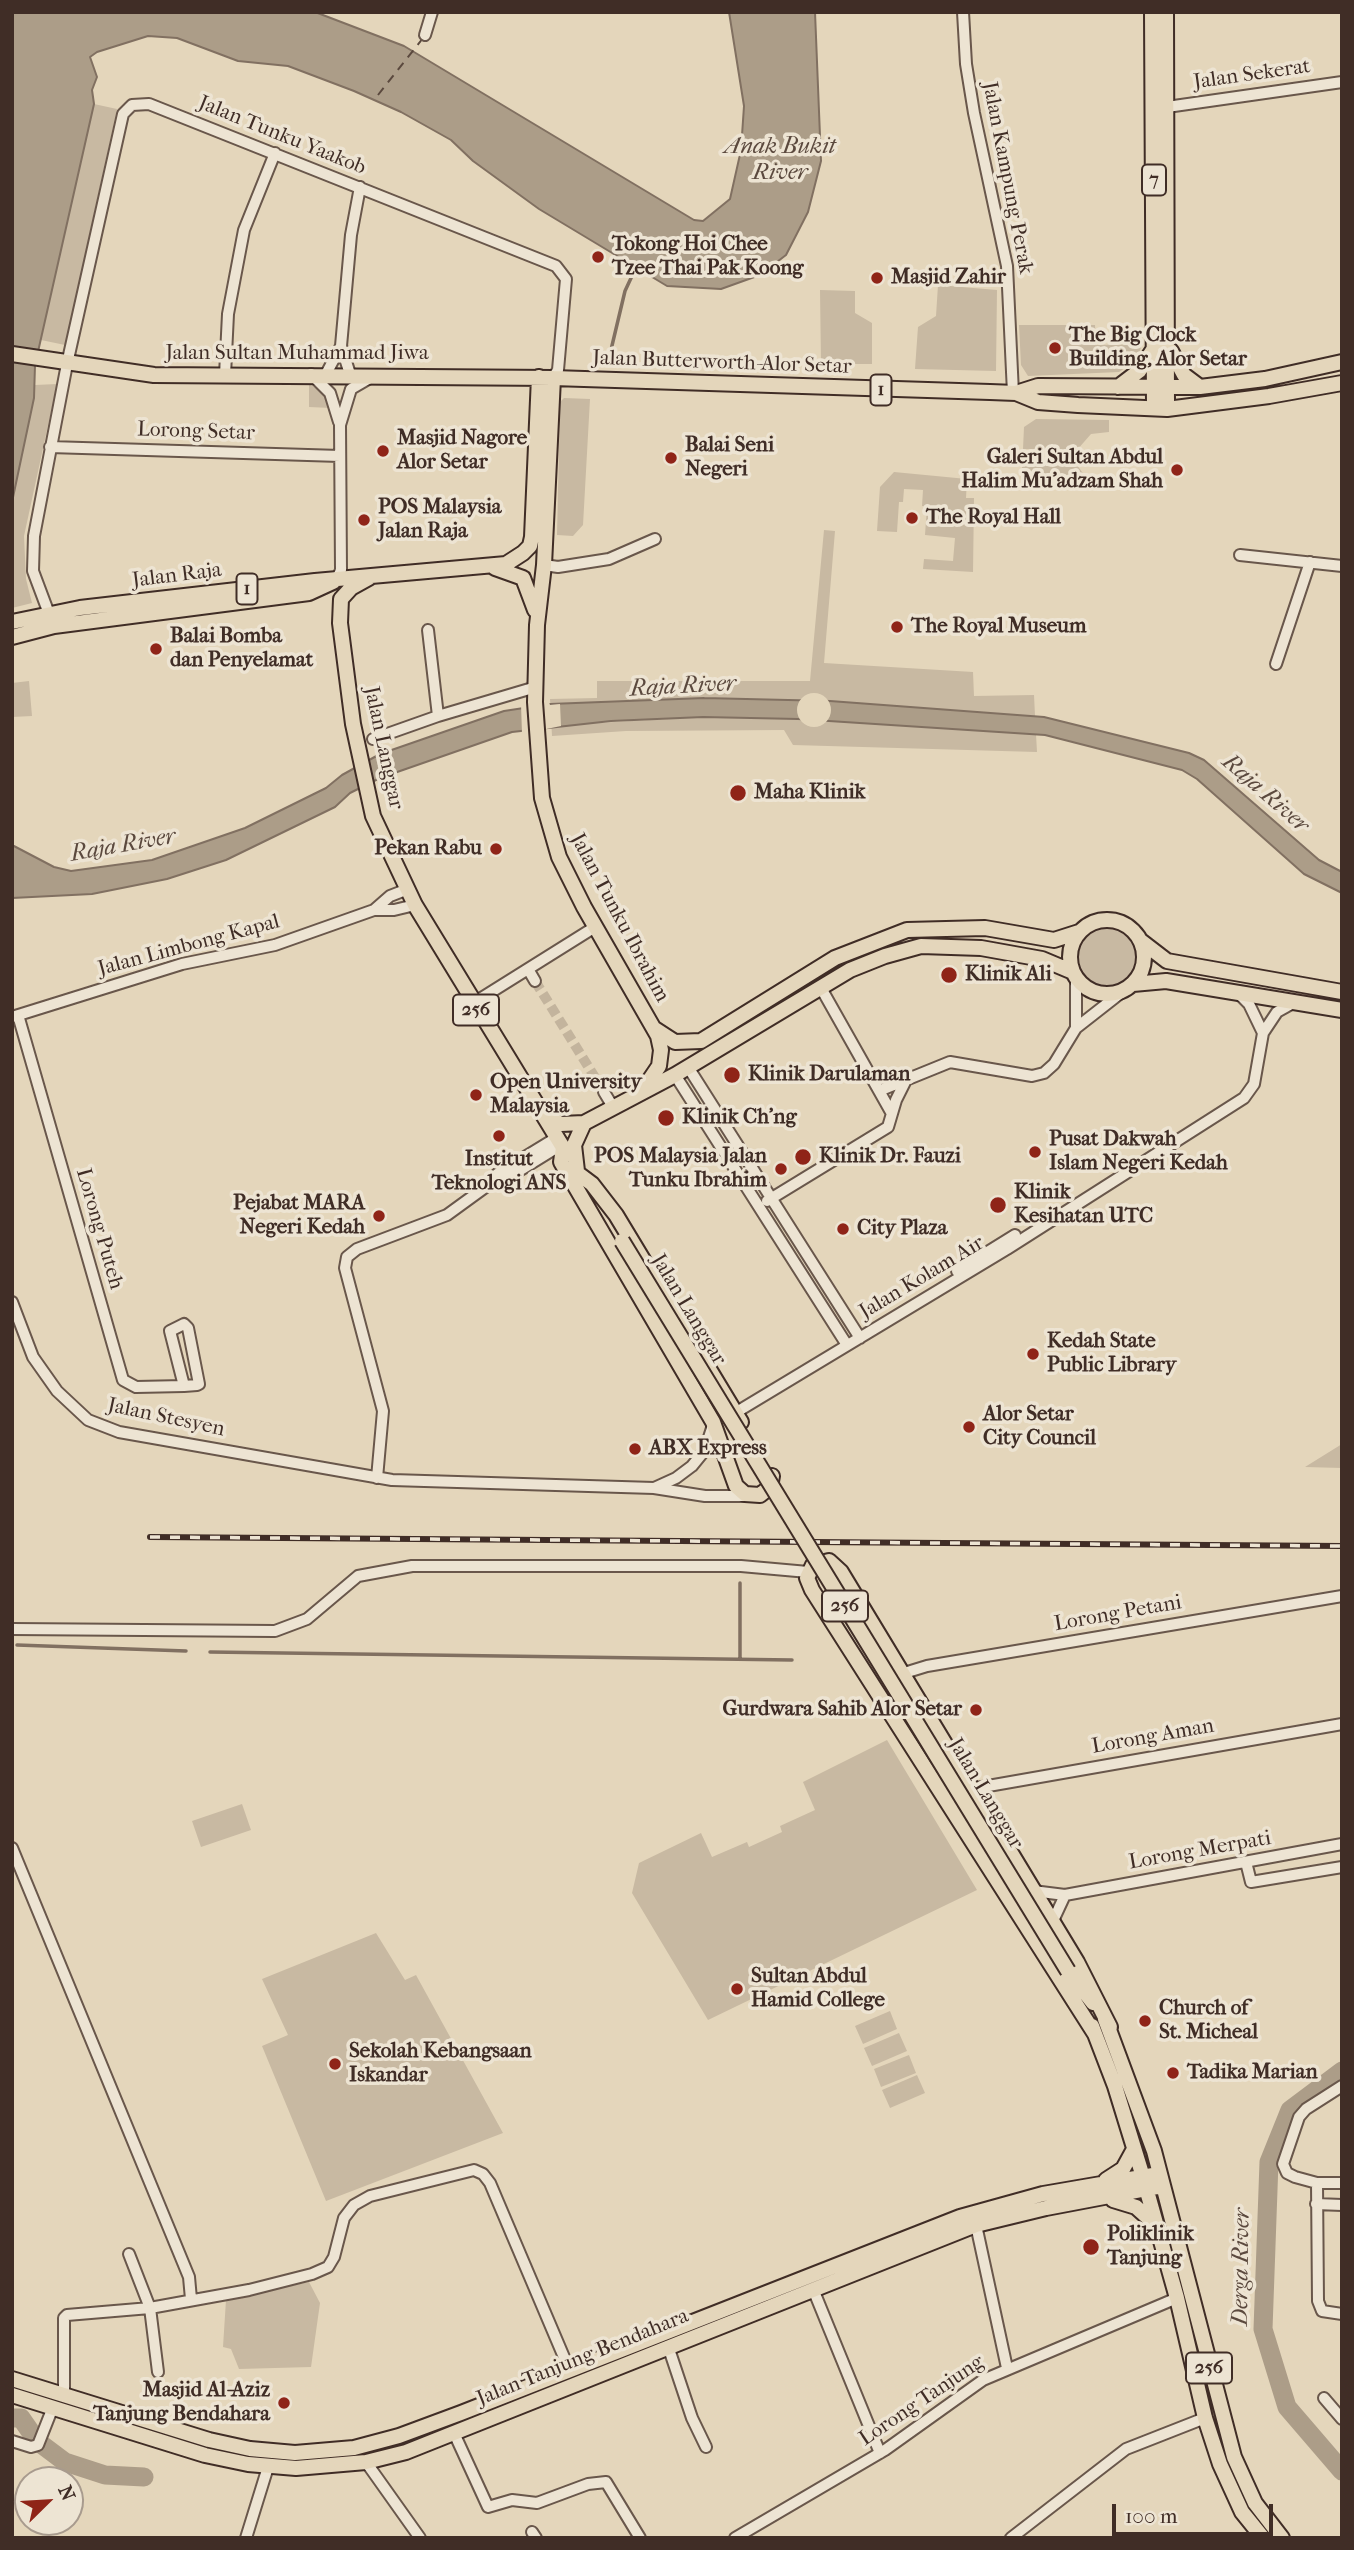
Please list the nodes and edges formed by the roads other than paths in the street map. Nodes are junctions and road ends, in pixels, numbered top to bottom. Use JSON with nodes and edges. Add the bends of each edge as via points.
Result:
{"nodes":[{"id":1,"x":432,"y":12,"type":"edge"},
{"id":2,"x":963,"y":12,"type":"edge"},
{"id":3,"x":1152,"y":12,"type":"edge"},
{"id":4,"x":1166,"y":12,"type":"edge"},
{"id":5,"x":425,"y":35,"type":"dead end"},
{"id":6,"x":1342,"y":82,"type":"edge"},
{"id":7,"x":1167,"y":107,"type":"junction"},
{"id":8,"x":275,"y":153,"type":"junction"},
{"id":9,"x":360,"y":187,"type":"junction"},
{"id":10,"x":341,"y":346,"type":"junction"},
{"id":11,"x":1162,"y":347,"type":"junction"},
{"id":12,"x":12,"y":354,"type":"edge"},
{"id":13,"x":1342,"y":362,"type":"edge"},
{"id":14,"x":61,"y":363,"type":"junction"},
{"id":15,"x":311,"y":374,"type":"junction"},
{"id":16,"x":326,"y":374,"type":"junction"},
{"id":17,"x":350,"y":374,"type":"junction"},
{"id":18,"x":225,"y":375,"type":"junction"},
{"id":19,"x":376,"y":375,"type":"junction"},
{"id":20,"x":546,"y":377,"type":"junction"},
{"id":21,"x":1342,"y":383,"type":"edge"},
{"id":22,"x":1199,"y":387,"type":"junction"},
{"id":23,"x":1117,"y":388,"type":"junction"},
{"id":24,"x":1161,"y":389,"type":"junction"},
{"id":25,"x":1015,"y":393,"type":"junction"},
{"id":26,"x":1161,"y":408,"type":"junction"},
{"id":27,"x":340,"y":425,"type":"junction"},
{"id":28,"x":50,"y":447,"type":"junction"},
{"id":29,"x":340,"y":456,"type":"junction"},
{"id":30,"x":655,"y":539,"type":"dead end"},
{"id":31,"x":1240,"y":555,"type":"dead end"},
{"id":32,"x":1310,"y":562,"type":"junction"},
{"id":33,"x":544,"y":565,"type":"junction"},
{"id":34,"x":1342,"y":566,"type":"edge"},
{"id":35,"x":494,"y":567,"type":"junction"},
{"id":36,"x":369,"y":578,"type":"junction"},
{"id":37,"x":337,"y":579,"type":"junction"},
{"id":38,"x":309,"y":593,"type":"junction"},
{"id":39,"x":345,"y":593,"type":"joint"},
{"id":40,"x":537,"y":617,"type":"junction"},
{"id":41,"x":52,"y":620,"type":"junction"},
{"id":42,"x":12,"y":622,"type":"edge"},
{"id":43,"x":33,"y":624,"type":"junction"},
{"id":44,"x":340,"y":624,"type":"junction"},
{"id":45,"x":428,"y":630,"type":"dead end"},
{"id":46,"x":12,"y":637,"type":"edge"},
{"id":47,"x":1276,"y":664,"type":"dead end"},
{"id":48,"x":536,"y":695,"type":"junction"},
{"id":49,"x":438,"y":716,"type":"junction"},
{"id":50,"x":373,"y":739,"type":"dead end"},
{"id":51,"x":408,"y":889,"type":"junction"},
{"id":52,"x":415,"y":905,"type":"junction"},
{"id":53,"x":374,"y":909,"type":"junction"},
{"id":54,"x":595,"y":927,"type":"junction"},
{"id":55,"x":1079,"y":932,"type":"junction"},
{"id":56,"x":1141,"y":941,"type":"junction"},
{"id":57,"x":528,"y":969,"type":"junction"},
{"id":58,"x":1075,"y":974,"type":"junction"},
{"id":59,"x":536,"y":981,"type":"tunnel mouth"},
{"id":60,"x":821,"y":988,"type":"junction"},
{"id":61,"x":1128,"y":988,"type":"junction"},
{"id":62,"x":1237,"y":992,"type":"junction"},
{"id":63,"x":1342,"y":992,"type":"edge"},
{"id":64,"x":1295,"y":1002,"type":"junction"},
{"id":65,"x":472,"y":1004,"type":"junction"},
{"id":66,"x":1342,"y":1010,"type":"edge"},
{"id":67,"x":15,"y":1016,"type":"edge"},
{"id":68,"x":1076,"y":1028,"type":"junction"},
{"id":69,"x":654,"y":1029,"type":"junction"},
{"id":70,"x":1263,"y":1032,"type":"junction"},
{"id":71,"x":681,"y":1071,"type":"junction"},
{"id":72,"x":907,"y":1078,"type":"junction"},
{"id":73,"x":881,"y":1090,"type":"junction"},
{"id":74,"x":642,"y":1091,"type":"junction"},
{"id":75,"x":604,"y":1092,"type":"tunnel mouth"},
{"id":76,"x":613,"y":1107,"type":"junction"},
{"id":77,"x":540,"y":1113,"type":"junction"},
{"id":78,"x":891,"y":1122,"type":"junction"},
{"id":79,"x":584,"y":1123,"type":"junction"},
{"id":80,"x":560,"y":1144,"type":"junction"},
{"id":81,"x":579,"y":1173,"type":"junction"},
{"id":82,"x":772,"y":1199,"type":"junction"},
{"id":83,"x":758,"y":1206,"type":"junction"},
{"id":84,"x":1015,"y":1235,"type":"dead end"},
{"id":85,"x":937,"y":1283,"type":"dead end"},
{"id":86,"x":12,"y":1302,"type":"edge"},
{"id":87,"x":860,"y":1338,"type":"junction"},
{"id":88,"x":847,"y":1345,"type":"junction"},
{"id":89,"x":184,"y":1386,"type":"junction"},
{"id":90,"x":735,"y":1413,"type":"junction"},
{"id":91,"x":713,"y":1422,"type":"junction"},
{"id":92,"x":377,"y":1478,"type":"junction"},
{"id":93,"x":654,"y":1488,"type":"junction"},
{"id":94,"x":754,"y":1495,"type":"junction"},
{"id":95,"x":808,"y":1572,"type":"junction"},
{"id":96,"x":1342,"y":1596,"type":"edge"},
{"id":97,"x":12,"y":1629,"type":"edge"},
{"id":98,"x":901,"y":1674,"type":"junction"},
{"id":99,"x":1342,"y":1724,"type":"edge"},
{"id":100,"x":971,"y":1789,"type":"junction"},
{"id":101,"x":1342,"y":1844,"type":"edge"},
{"id":102,"x":12,"y":1848,"type":"edge"},
{"id":103,"x":1246,"y":1862,"type":"junction"},
{"id":104,"x":1342,"y":1867,"type":"edge"},
{"id":105,"x":1033,"y":1891,"type":"junction"},
{"id":106,"x":1065,"y":1895,"type":"junction"},
{"id":107,"x":1052,"y":1923,"type":"junction"},
{"id":108,"x":1079,"y":1988,"type":"junction"},
{"id":109,"x":1110,"y":2027,"type":"junction"},
{"id":110,"x":1095,"y":2034,"type":"junction"},
{"id":111,"x":1342,"y":2086,"type":"edge"},
{"id":112,"x":1135,"y":2149,"type":"junction"},
{"id":113,"x":1161,"y":2180,"type":"junction"},
{"id":114,"x":1317,"y":2183,"type":"junction"},
{"id":115,"x":1342,"y":2183,"type":"edge"},
{"id":116,"x":1145,"y":2184,"type":"junction"},
{"id":117,"x":1096,"y":2192,"type":"junction"},
{"id":118,"x":1316,"y":2204,"type":"junction"},
{"id":119,"x":1342,"y":2205,"type":"edge"},
{"id":120,"x":976,"y":2225,"type":"junction"},
{"id":121,"x":1156,"y":2225,"type":"junction"},
{"id":122,"x":129,"y":2254,"type":"dead end"},
{"id":123,"x":813,"y":2289,"type":"junction"},
{"id":124,"x":1177,"y":2298,"type":"junction"},
{"id":125,"x":191,"y":2299,"type":"junction"},
{"id":126,"x":150,"y":2308,"type":"junction"},
{"id":127,"x":1342,"y":2314,"type":"edge"},
{"id":128,"x":668,"y":2346,"type":"junction"},
{"id":129,"x":1007,"y":2368,"type":"junction"},
{"id":130,"x":569,"y":2369,"type":"junction"},
{"id":131,"x":158,"y":2372,"type":"dead end"},
{"id":132,"x":12,"y":2379,"type":"edge"},
{"id":133,"x":64,"y":2394,"type":"junction"},
{"id":134,"x":12,"y":2395,"type":"edge"},
{"id":135,"x":1324,"y":2398,"type":"dead end"},
{"id":136,"x":52,"y":2407,"type":"junction"},
{"id":137,"x":1205,"y":2418,"type":"junction"},
{"id":138,"x":1342,"y":2419,"type":"edge"},
{"id":139,"x":454,"y":2433,"type":"junction"},
{"id":140,"x":12,"y":2441,"type":"edge"},
{"id":141,"x":705,"y":2447,"type":"dead end"},
{"id":142,"x":880,"y":2453,"type":"junction"},
{"id":143,"x":366,"y":2462,"type":"junction"},
{"id":144,"x":268,"y":2467,"type":"junction"},
{"id":145,"x":246,"y":2538,"type":"edge"},
{"id":146,"x":420,"y":2538,"type":"edge"},
{"id":147,"x":640,"y":2538,"type":"edge"},
{"id":148,"x":736,"y":2538,"type":"edge"},
{"id":149,"x":1011,"y":2538,"type":"edge"},
{"id":150,"x":1263,"y":2538,"type":"edge"},
{"id":151,"x":1282,"y":2538,"type":"edge"}],
"edges":[{"from":1,"to":5,"type":"street"},
{"from":2,"to":25,"type":"street","name":"Jalan Kampung Perak","via":[[965,64],[1007,266]]},
{"from":3,"to":11,"type":"main road","number":"7"},
{"from":4,"to":7,"type":"main road","number":"7"},
{"from":6,"to":7,"type":"street","name":"Jalan Sekerat"},
{"from":7,"to":11,"type":"main road","number":"7"},
{"from":8,"to":9,"type":"street","name":"Jalan Tunku Yaakob"},
{"from":8,"to":14,"type":"street","name":"Jalan Tunku Yaakob","via":[[149,104],[132,105],[123,114]]},
{"from":8,"to":18,"type":"street","via":[[244,230],[228,314]]},
{"from":9,"to":10,"type":"street"},
{"from":9,"to":20,"type":"street","name":"Jalan Tunku Yaakob","via":[[563,271],[558,370]]},
{"from":10,"to":16,"type":"street"},
{"from":10,"to":17,"type":"street"},
{"from":11,"to":22,"type":"main road"},
{"from":11,"to":23,"type":"main road"},
{"from":11,"to":24,"type":"main road","number":"7"},
{"from":12,"to":14,"type":"main road","name":"Jalan Sultan Muhammad Jiwa"},
{"from":13,"to":22,"type":"main road","number":"1"},
{"from":14,"to":18,"type":"main road","name":"Jalan Sultan Muhammad Jiwa","via":[[141,374]]},
{"from":14,"to":28,"type":"street"},
{"from":15,"to":16,"type":"main road","name":"Jalan Sultan Muhammad Jiwa"},
{"from":15,"to":18,"type":"main road","name":"Jalan Sultan Muhammad Jiwa"},
{"from":15,"to":27,"type":"street","via":[[330,393]]},
{"from":16,"to":17,"type":"main road","name":"Jalan Sultan Muhammad Jiwa"},
{"from":17,"to":19,"type":"main road","name":"Jalan Sultan Muhammad Jiwa"},
{"from":19,"to":20,"type":"main road","name":"Jalan Sultan Muhammad Jiwa"},
{"from":19,"to":27,"type":"street","via":[[351,389]]},
{"from":20,"to":25,"type":"main road","name":"Jalan Butterworth-Alor Setar","number":"1"},
{"from":20,"to":33,"type":"main road"},
{"from":20,"to":35,"type":"main road","number":"1","via":[[530,546],[515,559]]},
{"from":21,"to":26,"type":"main road","number":"1"},
{"from":22,"to":24,"type":"main road","number":"1"},
{"from":23,"to":24,"type":"main road","number":"1"},
{"from":23,"to":25,"type":"main road","number":"1","via":[[1038,386]]},
{"from":24,"to":26,"type":"main road","number":"7"},
{"from":25,"to":26,"type":"main road","number":"1","via":[[1038,402]]},
{"from":27,"to":29,"type":"street"},
{"from":28,"to":29,"type":"street","name":"Lorong Setar"},
{"from":28,"to":41,"type":"street","via":[[34,536],[33,571]]},
{"from":29,"to":37,"type":"street","via":[[341,570]]},
{"from":30,"to":33,"type":"street","via":[[608,559]]},
{"from":31,"to":32,"type":"street"},
{"from":32,"to":34,"type":"street"},
{"from":32,"to":47,"type":"street"},
{"from":33,"to":40,"type":"main road"},
{"from":35,"to":36,"type":"main road","name":"Jalan Raja","number":"1"},
{"from":35,"to":40,"type":"main road","via":[[523,578]]},
{"from":36,"to":37,"type":"main road","name":"Jalan Raja","number":"1"},
{"from":36,"to":39,"type":"main road","name":"Jalan Raja","number":"1"},
{"from":37,"to":38,"type":"main road","number":"1"},
{"from":37,"to":41,"type":"main road","name":"Jalan Raja","number":"1"},
{"from":38,"to":41,"type":"main road","name":"Jalan Raja","number":"1"},
{"from":38,"to":44,"type":"main road","name":"Jalan Langgar","number":"256","via":[[330,599]]},
{"from":39,"to":44,"type":"main road","name":"Jalan Langgar","number":"256"},
{"from":40,"to":48,"type":"main road","name":"Jalan Tunku Ibrahim"},
{"from":41,"to":43,"type":"main road","name":"Jalan Raja","number":"1"},
{"from":42,"to":43,"type":"main road","number":"1"},
{"from":43,"to":46,"type":"main road","number":"1"},
{"from":44,"to":51,"type":"main road","name":"Jalan Langgar","number":"256","via":[[366,790],[373,816]]},
{"from":45,"to":49,"type":"street"},
{"from":48,"to":49,"type":"street"},
{"from":48,"to":54,"type":"main road","name":"Jalan Tunku Ibrahim","via":[[540,785],[548,826]]},
{"from":49,"to":50,"type":"street"},
{"from":51,"to":52,"type":"main road","name":"Jalan Langgar","number":"256"},
{"from":51,"to":53,"type":"street","name":"Jalan Limbong Kapal"},
{"from":52,"to":53,"type":"street","name":"Jalan Limbong Kapal","via":[[394,911]]},
{"from":52,"to":65,"type":"main road","name":"Jalan Langgar","number":"256"},
{"from":53,"to":67,"type":"street","name":"Jalan Limbong Kapal","via":[[275,945],[182,964]]},
{"from":54,"to":57,"type":"street"},
{"from":54,"to":69,"type":"main road","name":"Jalan Tunku Ibrahim"},
{"from":55,"to":56,"type":"main road","via":[[1108,919],[1121,922]]},
{"from":55,"to":58,"type":"main road","via":[[1070,954]]},
{"from":55,"to":69,"type":"main road","via":[[1054,940],[968,927],[898,932],[810,971],[701,1041],[675,1042]]},
{"from":56,"to":61,"type":"main road","via":[[1144,964]]},
{"from":56,"to":63,"type":"main road","via":[[1167,961]]},
{"from":57,"to":59,"type":"street"},
{"from":57,"to":65,"type":"street"},
{"from":58,"to":60,"type":"main road","via":[[1011,951],[921,946],[850,970]]},
{"from":58,"to":61,"type":"main road","via":[[1097,993]]},
{"from":58,"to":68,"type":"street"},
{"from":60,"to":71,"type":"main road"},
{"from":60,"to":73,"type":"street"},
{"from":61,"to":62,"type":"main road","via":[[1166,981]]},
{"from":61,"to":68,"type":"street"},
{"from":62,"to":64,"type":"main road"},
{"from":62,"to":70,"type":"street","via":[[1250,1004]]},
{"from":64,"to":66,"type":"main road"},
{"from":64,"to":70,"type":"street","via":[[1277,1013]]},
{"from":65,"to":77,"type":"main road","name":"Jalan Langgar","number":"256"},
{"from":67,"to":89,"type":"street","name":"Lorong Puteh","via":[[123,1380],[136,1387]]},
{"from":68,"to":72,"type":"street","via":[[1054,1064],[1032,1076],[950,1062]]},
{"from":69,"to":74,"type":"main road","via":[[661,1058]]},
{"from":70,"to":87,"type":"street","name":"Jalan Kolam Air","via":[[1254,1084],[1244,1098]]},
{"from":71,"to":74,"type":"main road"},
{"from":71,"to":82,"type":"street"},
{"from":71,"to":83,"type":"street"},
{"from":72,"to":73,"type":"street"},
{"from":72,"to":78,"type":"street"},
{"from":73,"to":78,"type":"street","via":[[890,1107]]},
{"from":74,"to":76,"type":"main road"},
{"from":75,"to":76,"type":"street"},
{"from":76,"to":79,"type":"main road"},
{"from":77,"to":79,"type":"main road","via":[[561,1124]]},
{"from":77,"to":80,"type":"main road","name":"Jalan Langgar","number":"256"},
{"from":78,"to":82,"type":"street"},
{"from":79,"to":81,"type":"main road","via":[[573,1146]]},
{"from":80,"to":81,"type":"main road","name":"Jalan Langgar","number":"256"},
{"from":80,"to":91,"type":"main road","via":[[561,1162]]},
{"from":80,"to":92,"type":"street","via":[[432,1223],[357,1249],[347,1257],[345,1268],[383,1411]]},
{"from":81,"to":90,"type":"main road","via":[[616,1215]]},
{"from":81,"to":108,"type":"main road","name":"Jalan Langgar","number":"256","bridge":true},
{"from":82,"to":83,"type":"street"},
{"from":82,"to":87,"type":"street"},
{"from":83,"to":88,"type":"street"},
{"from":84,"to":85,"type":"street"},
{"from":86,"to":92,"type":"street","name":"Jalan Stesyen","via":[[23,1338],[44,1375],[88,1420],[152,1439]]},
{"from":87,"to":88,"type":"street","name":"Jalan Kolam Air"},
{"from":88,"to":90,"type":"street","name":"Jalan Kolam Air"},
{"from":89,"to":89,"type":"street","name":"Lorong Puteh","via":[[170,1331],[184,1324],[201,1381]]},
{"from":90,"to":94,"type":"main road","via":[[772,1479],[768,1490]]},
{"from":91,"to":93,"type":"street","via":[[709,1441],[692,1466]]},
{"from":91,"to":94,"type":"main road","via":[[736,1486]]},
{"from":92,"to":93,"type":"street","name":"Jalan Stesyen"},
{"from":93,"to":94,"type":"street","name":"Jalan Stesyen","via":[[705,1496]]},
{"from":95,"to":97,"type":"street","via":[[741,1566],[412,1566],[358,1576],[307,1619],[275,1631]]},
{"from":95,"to":98,"type":"main road","via":[[820,1561],[836,1565]]},
{"from":95,"to":110,"type":"main road","via":[[812,1590]]},
{"from":96,"to":98,"type":"street","name":"Lorong Petani","via":[[927,1665]]},
{"from":98,"to":100,"type":"main road"},
{"from":99,"to":100,"type":"street","name":"Lorong Aman"},
{"from":100,"to":105,"type":"main road"},
{"from":101,"to":103,"type":"street","name":"Lorong Merpati"},
{"from":102,"to":125,"type":"street","via":[[189,2277]]},
{"from":103,"to":104,"type":"street","via":[[1251,1882]]},
{"from":103,"to":106,"type":"street","name":"Lorong Merpati"},
{"from":105,"to":106,"type":"street","name":"Lorong Merpati"},
{"from":105,"to":107,"type":"main road"},
{"from":106,"to":107,"type":"street"},
{"from":107,"to":109,"type":"main road"},
{"from":108,"to":109,"type":"main road","name":"Jalan Langgar","number":"256"},
{"from":108,"to":110,"type":"main road","name":"Jalan Langgar","number":"256"},
{"from":109,"to":113,"type":"main road","name":"Jalan Langgar","number":"256"},
{"from":110,"to":112,"type":"main road","name":"Jalan Langgar","number":"256"},
{"from":111,"to":114,"type":"street","via":[[1299,2117],[1283,2164],[1291,2175]]},
{"from":112,"to":116,"type":"main road","name":"Jalan Langgar","number":"256"},
{"from":112,"to":117,"type":"main road","via":[[1123,2169]]},
{"from":113,"to":116,"type":"main road","name":"Jalan Tanjung Bendahara"},
{"from":113,"to":151,"type":"main road","name":"Jalan Langgar","number":"256","via":[[1234,2457],[1255,2503]]},
{"from":114,"to":115,"type":"street"},
{"from":114,"to":118,"type":"street"},
{"from":116,"to":117,"type":"main road","name":"Jalan Tanjung Bendahara"},
{"from":116,"to":121,"type":"main road","name":"Jalan Langgar","number":"256"},
{"from":117,"to":120,"type":"main road","name":"Jalan Tanjung Bendahara"},
{"from":117,"to":121,"type":"main road","via":[[1129,2204]]},
{"from":117,"to":130,"type":"main road","name":"Jalan Tanjung Bendahara","via":[[1043,2194],[960,2217]]},
{"from":118,"to":119,"type":"street"},
{"from":118,"to":127,"type":"street","via":[[1318,2301],[1322,2311]]},
{"from":120,"to":123,"type":"main road","name":"Jalan Tanjung Bendahara"},
{"from":120,"to":129,"type":"street"},
{"from":121,"to":124,"type":"main road","name":"Jalan Langgar","number":"256"},
{"from":122,"to":126,"type":"street"},
{"from":123,"to":128,"type":"main road","name":"Jalan Tanjung Bendahara"},
{"from":123,"to":142,"type":"street"},
{"from":124,"to":129,"type":"street","name":"Lorong Tanjung"},
{"from":124,"to":137,"type":"main road","name":"Jalan Langgar","number":"256"},
{"from":125,"to":126,"type":"street"},
{"from":125,"to":130,"type":"street","via":[[249,2290],[328,2267],[340,2227],[354,2205],[370,2196],[474,2170],[490,2183]]},
{"from":126,"to":131,"type":"street"},
{"from":126,"to":133,"type":"street","via":[[67,2315]]},
{"from":128,"to":139,"type":"main road","name":"Jalan Tanjung Bendahara"},
{"from":128,"to":141,"type":"street"},
{"from":129,"to":142,"type":"street","name":"Lorong Tanjung"},
{"from":130,"to":133,"type":"main road","name":"Jalan Tanjung Bendahara","via":[[399,2436],[354,2448],[307,2452],[250,2449],[209,2440]]},
{"from":132,"to":133,"type":"main road","name":"Jalan Tanjung Bendahara"},
{"from":134,"to":136,"type":"main road","name":"Jalan Tanjung Bendahara"},
{"from":135,"to":138,"type":"street"},
{"from":136,"to":140,"type":"street","via":[[39,2443],[31,2447]]},
{"from":136,"to":144,"type":"main road","name":"Jalan Tanjung Bendahara","via":[[205,2455]]},
{"from":137,"to":149,"type":"street","via":[[1125,2449]]},
{"from":137,"to":150,"type":"main road","name":"Jalan Langgar","number":"256","via":[[1242,2512]]},
{"from":139,"to":143,"type":"main road","name":"Jalan Tanjung Bendahara"},
{"from":139,"to":147,"type":"street","via":[[488,2507],[512,2500],[537,2503],[606,2482]]},
{"from":142,"to":148,"type":"street","name":"Lorong Tanjung"},
{"from":143,"to":144,"type":"main road","name":"Jalan Tanjung Bendahara"},
{"from":143,"to":146,"type":"street"},
{"from":144,"to":145,"type":"street"}]}
